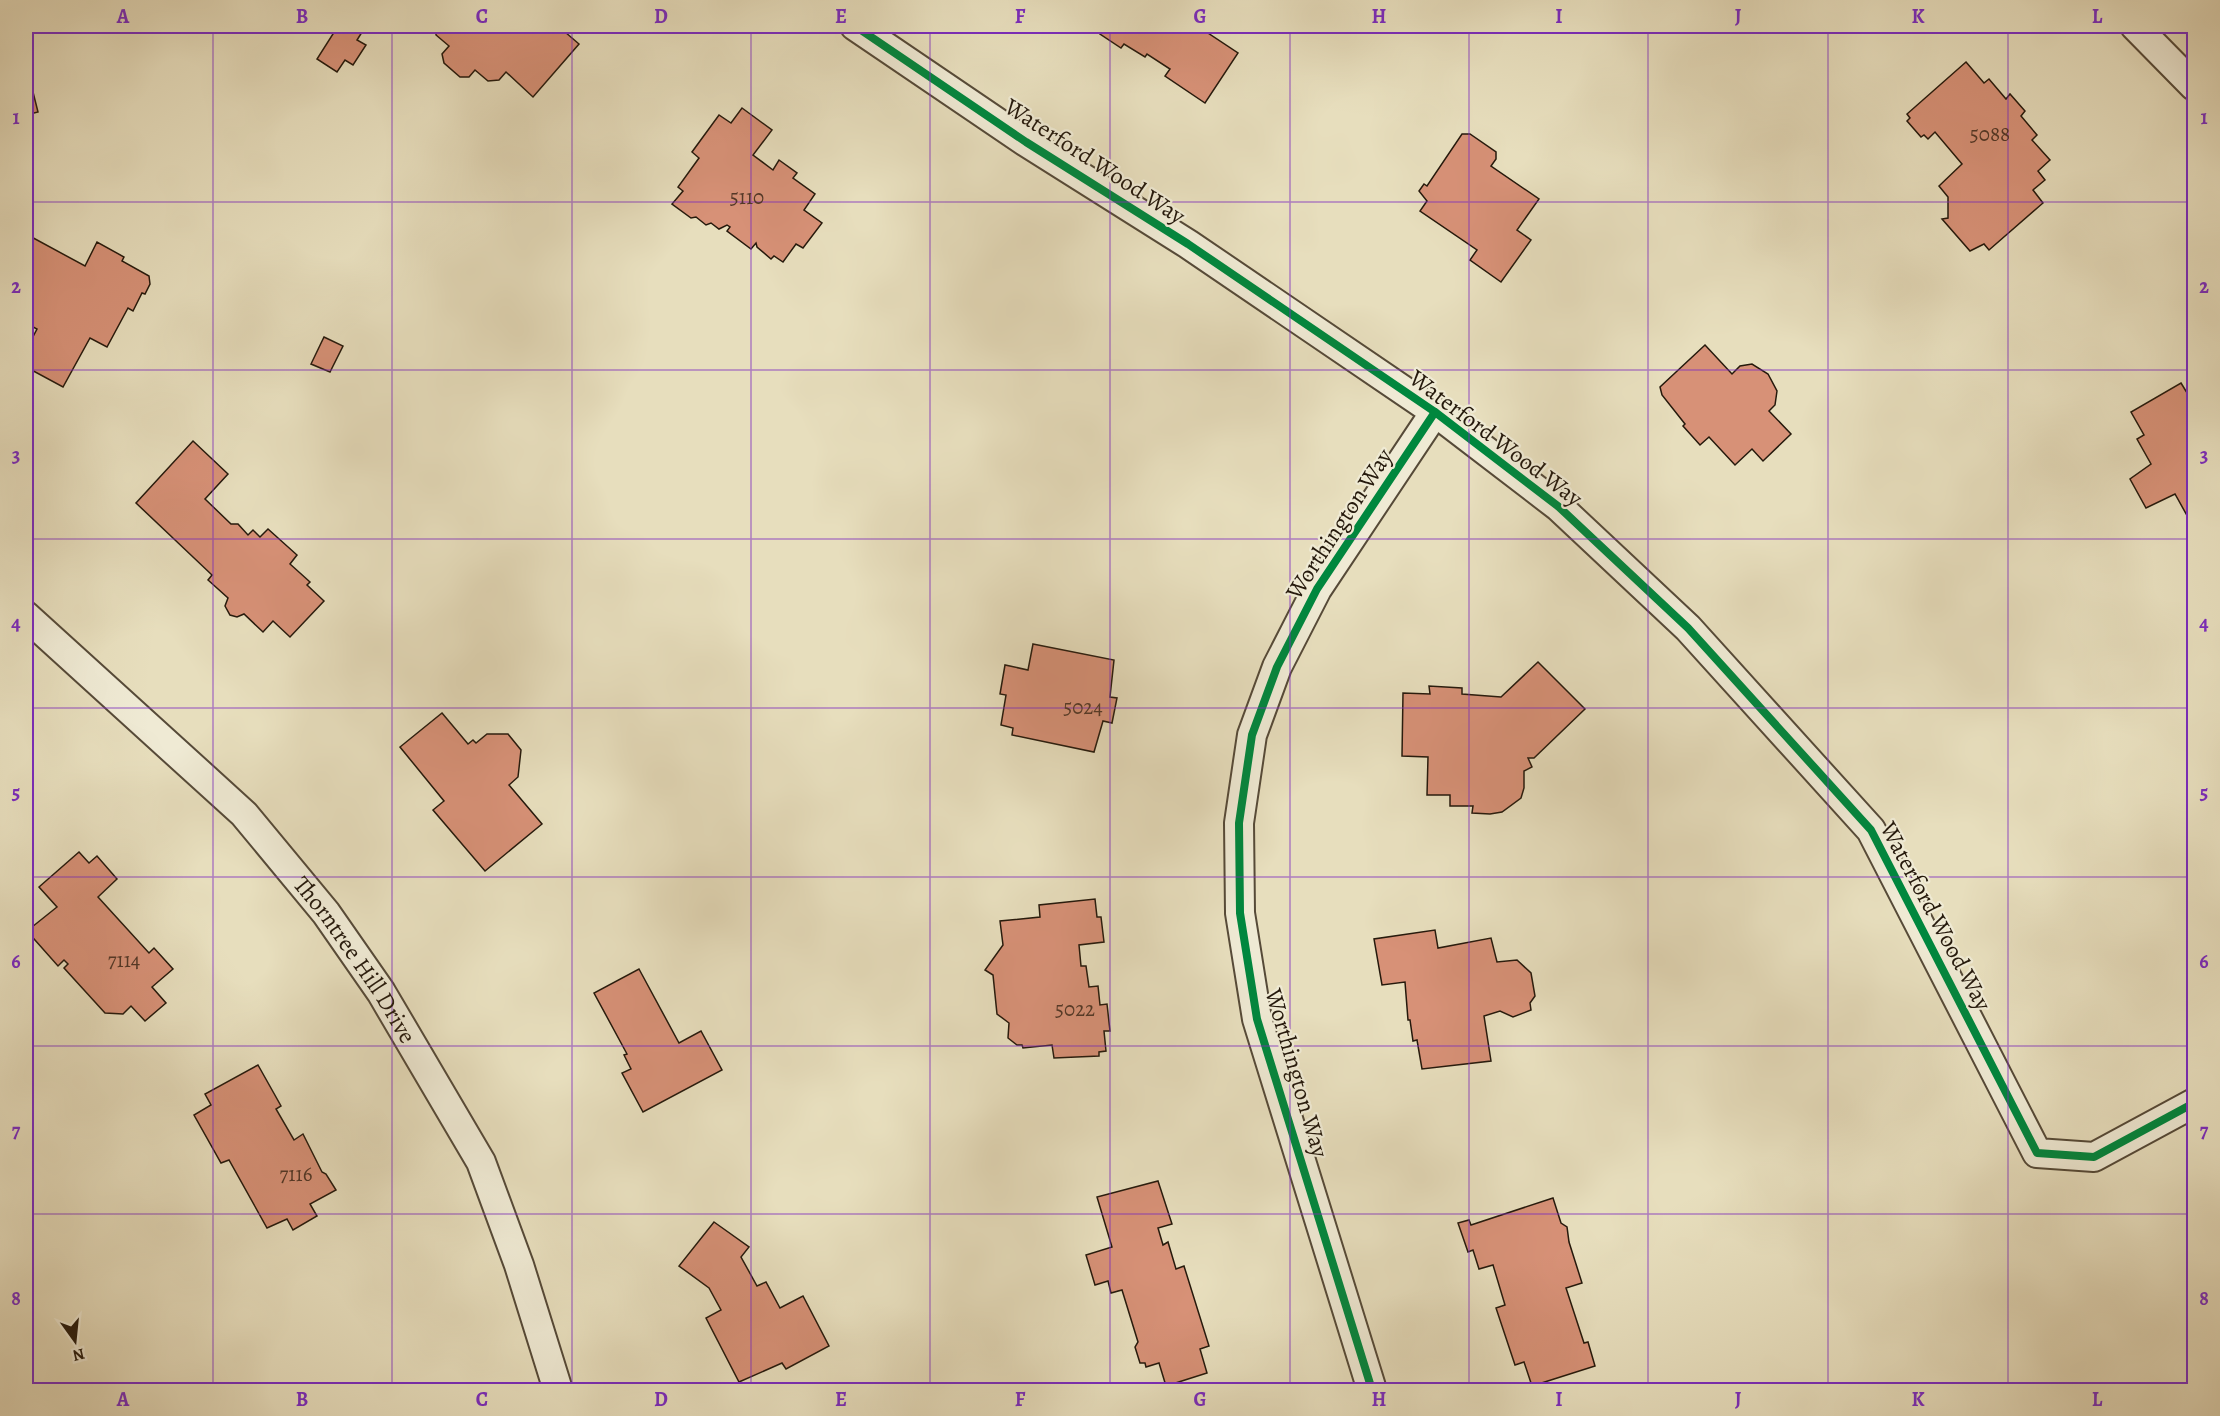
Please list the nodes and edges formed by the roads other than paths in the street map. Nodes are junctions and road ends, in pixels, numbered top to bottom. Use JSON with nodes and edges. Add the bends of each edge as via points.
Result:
{"nodes":[{"id":1,"x":855,"y":26,"type":"edge"},
{"id":2,"x":2135,"y":26,"type":"edge"},
{"id":3,"x":2194,"y":86,"type":"edge"},
{"id":4,"x":1435,"y":412,"type":"junction"},
{"id":5,"x":26,"y":616,"type":"edge"},
{"id":6,"x":2194,"y":1103,"type":"edge"},
{"id":7,"x":558,"y":1390,"type":"edge"},
{"id":8,"x":1372,"y":1390,"type":"edge"}],
"edges":[{"from":1,"to":4,"type":"street","name":"Waterford Wood Way","via":[[1026,142],[1188,244]]},
{"from":2,"to":3,"type":"street"},
{"from":4,"to":6,"type":"street","name":"Waterford Wood Way","via":[[1559,507],[1688,628],[1871,830],[2037,1154],[2094,1157]]},
{"from":4,"to":8,"type":"street","name":"Worthington Way","via":[[1317,589],[1277,667],[1252,735],[1239,823],[1240,913],[1257,1019]]},
{"from":5,"to":7,"type":"street","name":"Thorntree Hill Drive","via":[[244,814],[326,913],[375,983],[481,1162],[519,1265]]}]}
